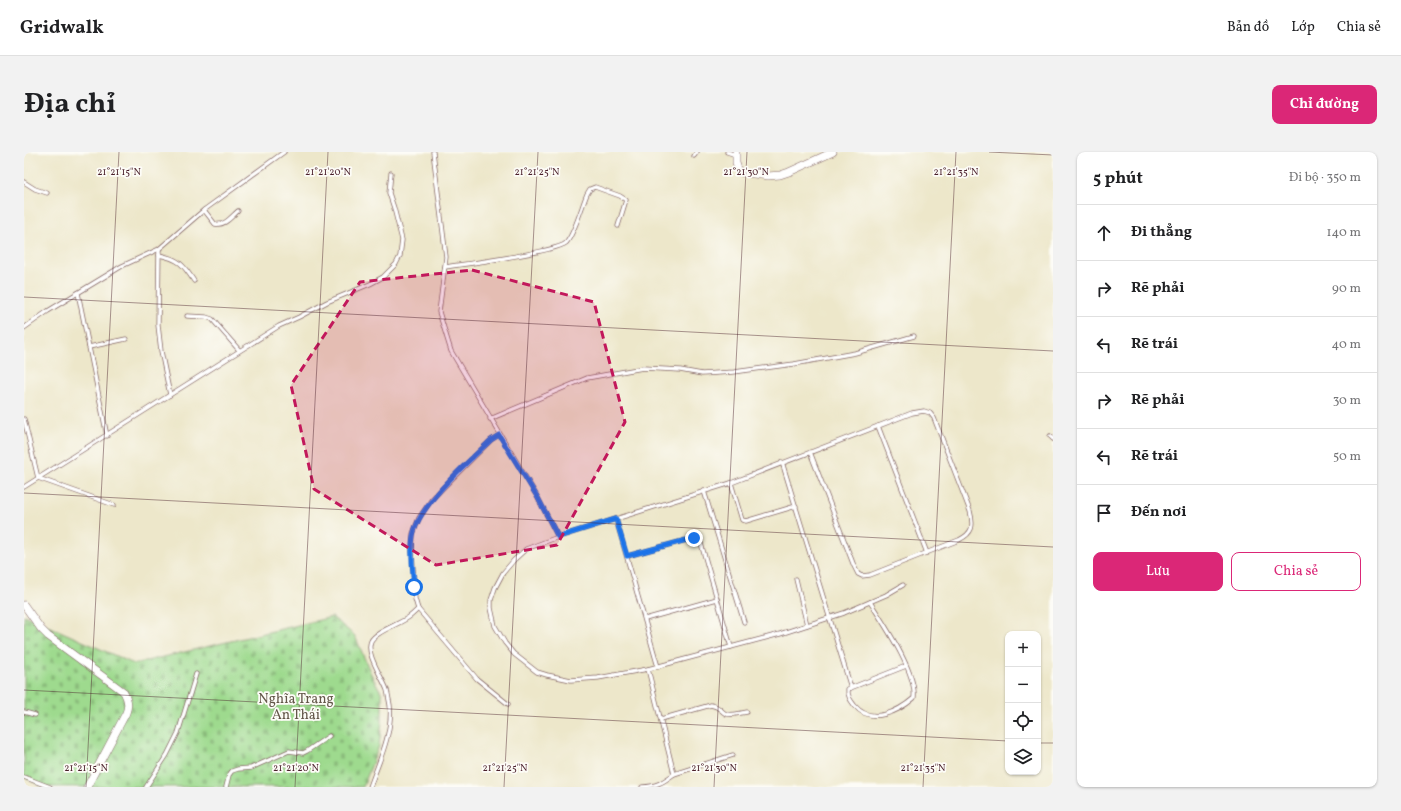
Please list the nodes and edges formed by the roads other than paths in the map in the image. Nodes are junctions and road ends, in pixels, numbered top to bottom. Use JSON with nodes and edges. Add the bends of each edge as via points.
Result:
{"nodes":[{"id":1,"x":284,"y":152,"type":"edge"},
{"id":2,"x":433,"y":152,"type":"edge"},
{"id":3,"x":696,"y":152,"type":"edge"},
{"id":4,"x":727,"y":152,"type":"edge"},
{"id":5,"x":833,"y":152,"type":"edge"},
{"id":6,"x":736,"y":154,"type":"edge"},
{"id":7,"x":694,"y":156,"type":"dead end"},
{"id":8,"x":391,"y":173,"type":"dead end"},
{"id":9,"x":24,"y":182,"type":"edge"},
{"id":10,"x":47,"y":194,"type":"dead end"},
{"id":11,"x":204,"y":210,"type":"junction"},
{"id":12,"x":238,"y":211,"type":"dead end"},
{"id":13,"x":618,"y":226,"type":"dead end"},
{"id":14,"x":159,"y":249,"type":"junction"},
{"id":15,"x":159,"y":255,"type":"junction"},
{"id":16,"x":445,"y":267,"type":"junction"},
{"id":17,"x":194,"y":281,"type":"dead end"},
{"id":18,"x":78,"y":293,"type":"junction"},
{"id":19,"x":187,"y":316,"type":"dead end"},
{"id":20,"x":24,"y":328,"type":"edge"},
{"id":21,"x":914,"y":336,"type":"dead end"},
{"id":22,"x":126,"y":339,"type":"dead end"},
{"id":23,"x":89,"y":347,"type":"junction"},
{"id":24,"x":239,"y":350,"type":"junction"},
{"id":25,"x":170,"y":395,"type":"junction"},
{"id":26,"x":24,"y":419,"type":"edge"},
{"id":27,"x":490,"y":419,"type":"junction"},
{"id":28,"x":878,"y":426,"type":"junction"},
{"id":29,"x":499,"y":435,"type":"junction"},
{"id":30,"x":107,"y":436,"type":"junction"},
{"id":31,"x":810,"y":452,"type":"junction"},
{"id":32,"x":782,"y":462,"type":"junction"},
{"id":33,"x":38,"y":478,"type":"junction"},
{"id":34,"x":731,"y":483,"type":"junction"},
{"id":35,"x":24,"y":488,"type":"edge"},
{"id":36,"x":704,"y":491,"type":"junction"},
{"id":37,"x":114,"y":505,"type":"dead end"},
{"id":38,"x":796,"y":506,"type":"junction"},
{"id":39,"x":616,"y":519,"type":"junction"},
{"id":40,"x":558,"y":537,"type":"junction"},
{"id":41,"x":927,"y":553,"type":"junction"},
{"id":42,"x":627,"y":556,"type":"junction"},
{"id":43,"x":796,"y":579,"type":"dead end"},
{"id":44,"x":903,"y":585,"type":"dead end"},
{"id":45,"x":717,"y":599,"type":"junction"},
{"id":46,"x":870,"y":602,"type":"junction"},
{"id":47,"x":24,"y":605,"type":"edge"},
{"id":48,"x":418,"y":609,"type":"junction"},
{"id":49,"x":830,"y":618,"type":"junction"},
{"id":50,"x":645,"y":619,"type":"junction"},
{"id":51,"x":744,"y":622,"type":"dead end"},
{"id":52,"x":807,"y":624,"type":"junction"},
{"id":53,"x":730,"y":647,"type":"junction"},
{"id":54,"x":906,"y":666,"type":"junction"},
{"id":55,"x":658,"y":667,"type":"junction"},
{"id":56,"x":648,"y":669,"type":"junction"},
{"id":57,"x":196,"y":674,"type":"dead end"},
{"id":58,"x":851,"y":688,"type":"junction"},
{"id":59,"x":508,"y":704,"type":"dead end"},
{"id":60,"x":24,"y":712,"type":"edge"},
{"id":61,"x":747,"y":712,"type":"dead end"},
{"id":62,"x":35,"y":715,"type":"dead end"},
{"id":63,"x":661,"y":719,"type":"junction"},
{"id":64,"x":329,"y":736,"type":"dead end"},
{"id":65,"x":733,"y":755,"type":"dead end"},
{"id":66,"x":674,"y":774,"type":"junction"},
{"id":67,"x":24,"y":777,"type":"edge"},
{"id":68,"x":50,"y":787,"type":"edge"},
{"id":69,"x":87,"y":787,"type":"edge"},
{"id":70,"x":146,"y":787,"type":"edge"},
{"id":71,"x":226,"y":787,"type":"edge"},
{"id":72,"x":370,"y":787,"type":"edge"},
{"id":73,"x":642,"y":787,"type":"edge"}],
"edges":[{"from":1,"to":11,"type":"lane"},
{"from":2,"to":16,"type":"lane","via":[[446,257]]},
{"from":3,"to":7,"type":"lane"},
{"from":4,"to":6,"type":"lane"},
{"from":5,"to":6,"type":"street","via":[[789,172],[768,176],[740,173]]},
{"from":8,"to":24,"type":"lane","via":[[389,193],[402,240],[396,264],[383,277],[279,326]]},
{"from":9,"to":10,"type":"lane"},
{"from":11,"to":12,"type":"lane","via":[[215,224],[220,225]]},
{"from":11,"to":14,"type":"lane"},
{"from":13,"to":16,"type":"lane","via":[[626,200],[594,187],[587,194],[565,244],[547,250]]},
{"from":14,"to":15,"type":"lane"},
{"from":14,"to":18,"type":"lane","via":[[122,266]]},
{"from":15,"to":17,"type":"lane","via":[[173,258],[183,264]]},
{"from":15,"to":25,"type":"lane","via":[[158,325]]},
{"from":16,"to":27,"type":"lane","via":[[439,312],[454,359]]},
{"from":18,"to":20,"type":"lane","via":[[48,310]]},
{"from":18,"to":23,"type":"lane"},
{"from":19,"to":24,"type":"lane","via":[[212,319]]},
{"from":21,"to":27,"type":"lane","via":[[855,353],[734,372],[702,374],[643,368],[587,378]]},
{"from":22,"to":23,"type":"lane"},
{"from":23,"to":30,"type":"lane"},
{"from":24,"to":25,"type":"lane"},
{"from":25,"to":30,"type":"lane"},
{"from":26,"to":33,"type":"lane"},
{"from":27,"to":29,"type":"lane"},
{"from":28,"to":31,"type":"lane"},
{"from":28,"to":41,"type":"lane"},
{"from":28,"to":41,"type":"lane","via":[[917,411],[930,413],[970,511],[972,528],[967,535]]},
{"from":29,"to":40,"type":"lane","via":[[538,498]]},
{"from":29,"to":48,"type":"lane","via":[[432,499],[419,518],[413,534],[412,551]]},
{"from":30,"to":33,"type":"lane"},
{"from":31,"to":32,"type":"lane"},
{"from":31,"to":41,"type":"lane","via":[[854,566],[860,575],[870,575]]},
{"from":32,"to":34,"type":"lane"},
{"from":32,"to":38,"type":"lane"},
{"from":33,"to":35,"type":"lane"},
{"from":33,"to":37,"type":"lane"},
{"from":34,"to":36,"type":"lane"},
{"from":34,"to":38,"type":"lane","via":[[742,520]]},
{"from":36,"to":39,"type":"lane"},
{"from":36,"to":51,"type":"lane"},
{"from":38,"to":49,"type":"lane"},
{"from":39,"to":40,"type":"lane"},
{"from":39,"to":42,"type":"lane"},
{"from":40,"to":56,"type":"lane","via":[[526,549],[503,574],[491,600],[495,626],[505,643],[514,654],[537,672],[570,680]]},
{"from":42,"to":45,"type":"lane","via":[[696,538],[700,540]]},
{"from":42,"to":50,"type":"lane"},
{"from":43,"to":52,"type":"lane"},
{"from":44,"to":46,"type":"lane"},
{"from":45,"to":50,"type":"lane"},
{"from":45,"to":53,"type":"lane"},
{"from":46,"to":49,"type":"lane"},
{"from":46,"to":54,"type":"lane","via":[[895,642]]},
{"from":47,"to":69,"type":"street","via":[[48,636],[124,692],[128,699],[126,713]]},
{"from":48,"to":59,"type":"lane","via":[[477,679]]},
{"from":48,"to":72,"type":"lane","via":[[370,642],[371,655],[390,705],[387,738]]},
{"from":49,"to":52,"type":"lane"},
{"from":49,"to":58,"type":"lane"},
{"from":50,"to":55,"type":"lane"},
{"from":52,"to":53,"type":"lane"},
{"from":53,"to":55,"type":"lane"},
{"from":54,"to":58,"type":"lane"},
{"from":54,"to":58,"type":"lane","via":[[915,690],[914,698],[893,712],[867,716],[859,711],[847,694]]},
{"from":55,"to":56,"type":"lane"},
{"from":56,"to":63,"type":"lane"},
{"from":57,"to":70,"type":"lane","via":[[178,733]]},
{"from":60,"to":62,"type":"lane"},
{"from":61,"to":63,"type":"lane","via":[[733,715],[711,705]]},
{"from":63,"to":66,"type":"lane"},
{"from":64,"to":71,"type":"lane","via":[[307,751],[289,751],[251,768],[232,771]]},
{"from":65,"to":66,"type":"lane"},
{"from":66,"to":73,"type":"lane","via":[[661,784]]},
{"from":67,"to":68,"type":"lane"}]}
